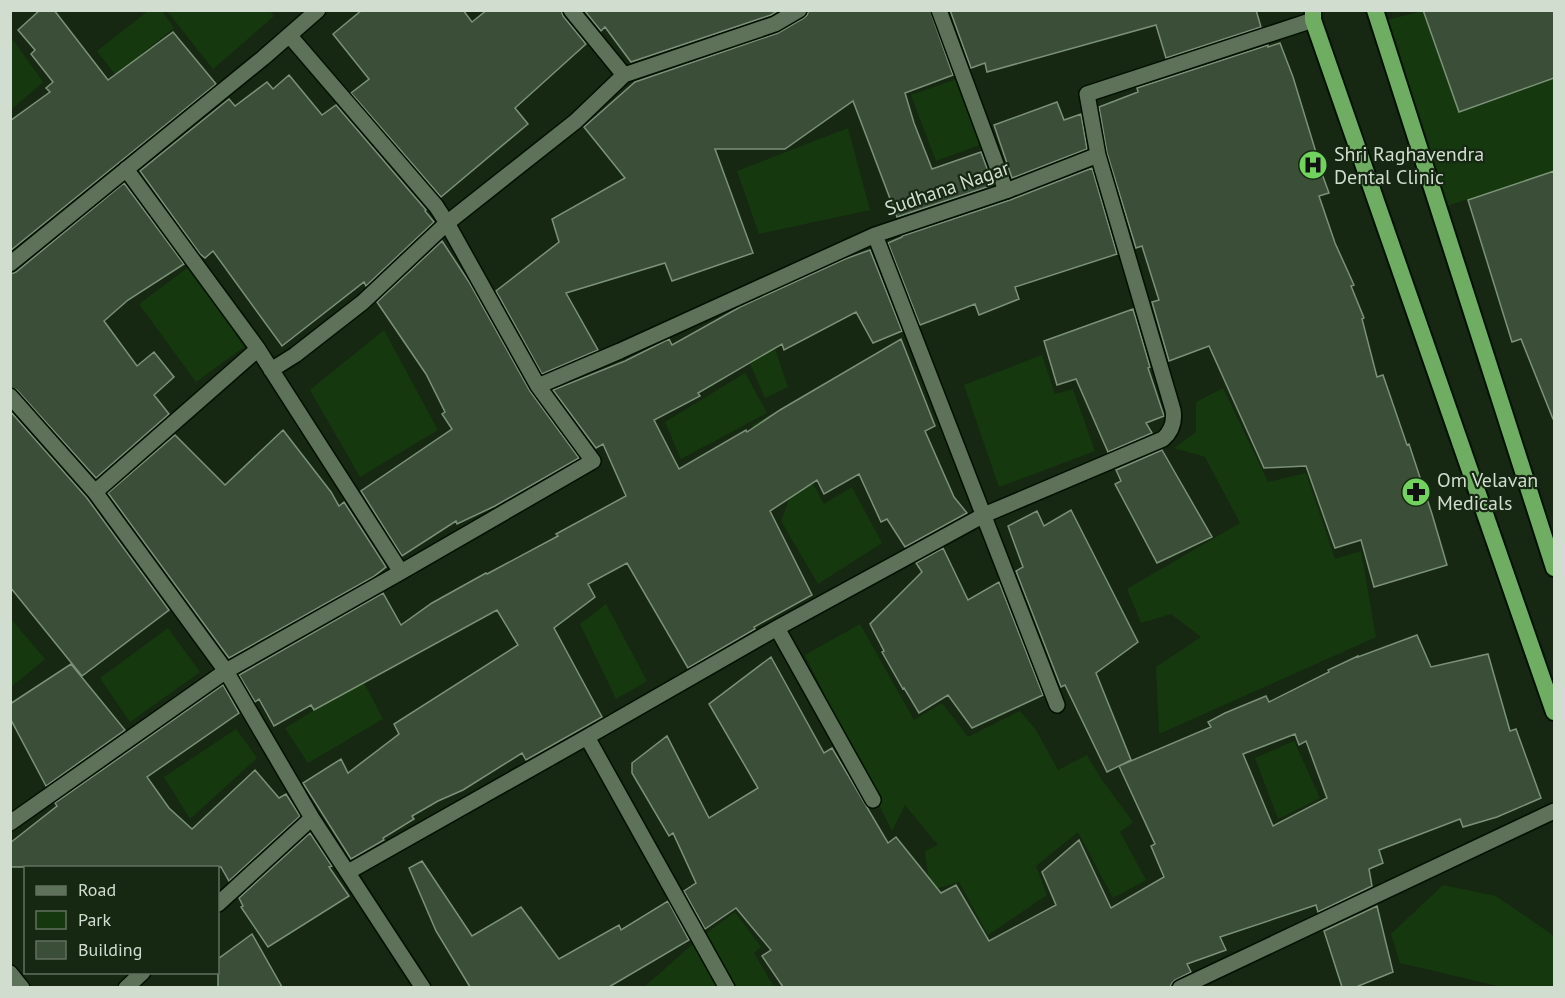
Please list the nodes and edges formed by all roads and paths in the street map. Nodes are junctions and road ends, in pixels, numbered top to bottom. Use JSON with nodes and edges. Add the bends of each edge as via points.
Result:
{"nodes":[{"id":1,"x":318,"y":10,"type":"edge"},
{"id":2,"x":571,"y":10,"type":"edge"},
{"id":3,"x":799,"y":10,"type":"edge"},
{"id":4,"x":939,"y":10,"type":"edge"},
{"id":5,"x":1376,"y":11,"type":"edge"},
{"id":6,"x":1313,"y":15,"type":"edge"},
{"id":7,"x":290,"y":35,"type":"junction"},
{"id":8,"x":624,"y":75,"type":"junction"},
{"id":9,"x":1098,"y":155,"type":"junction"},
{"id":10,"x":126,"y":169,"type":"junction"},
{"id":11,"x":1006,"y":191,"type":"junction"},
{"id":12,"x":447,"y":223,"type":"junction"},
{"id":13,"x":875,"y":235,"type":"junction"},
{"id":14,"x":10,"y":264,"type":"edge"},
{"id":15,"x":258,"y":349,"type":"junction"},
{"id":16,"x":271,"y":370,"type":"junction"},
{"id":17,"x":538,"y":386,"type":"junction"},
{"id":18,"x":10,"y":396,"type":"edge"},
{"id":19,"x":95,"y":492,"type":"junction"},
{"id":20,"x":984,"y":515,"type":"junction"},
{"id":21,"x":1554,"y":568,"type":"edge"},
{"id":22,"x":401,"y":573,"type":"junction"},
{"id":23,"x":777,"y":628,"type":"junction"},
{"id":24,"x":226,"y":671,"type":"junction"},
{"id":25,"x":1057,"y":705,"type":"dead end"},
{"id":26,"x":1554,"y":712,"type":"edge"},
{"id":27,"x":587,"y":737,"type":"junction"},
{"id":28,"x":873,"y":800,"type":"dead end"},
{"id":29,"x":1554,"y":811,"type":"edge"},
{"id":30,"x":13,"y":816,"type":"edge"},
{"id":31,"x":312,"y":818,"type":"junction"},
{"id":32,"x":348,"y":872,"type":"junction"},
{"id":33,"x":219,"y":903,"type":"edge"},
{"id":34,"x":10,"y":973,"type":"edge"},
{"id":35,"x":141,"y":974,"type":"edge"},
{"id":36,"x":22,"y":987,"type":"edge"},
{"id":37,"x":126,"y":987,"type":"edge"},
{"id":38,"x":423,"y":987,"type":"edge"},
{"id":39,"x":727,"y":987,"type":"edge"},
{"id":40,"x":1180,"y":987,"type":"edge"}],
"edges":[{"from":1,"to":7,"type":"street"},
{"from":2,"to":8,"type":"street"},
{"from":3,"to":8,"type":"street","via":[[775,24]]},
{"from":4,"to":11,"type":"street"},
{"from":5,"to":21,"type":"highway"},
{"from":6,"to":9,"type":"street","via":[[1087,94]]},
{"from":6,"to":26,"type":"highway"},
{"from":7,"to":10,"type":"street"},
{"from":7,"to":12,"type":"street"},
{"from":8,"to":12,"type":"street","via":[[576,121]]},
{"from":9,"to":11,"type":"street","name":"Sudhana Nagar"},
{"from":9,"to":20,"type":"street","via":[[1173,410],[1173,426],[1163,439]]},
{"from":10,"to":14,"type":"street"},
{"from":10,"to":15,"type":"street"},
{"from":11,"to":13,"type":"street","name":"Sudhana Nagar"},
{"from":12,"to":16,"type":"street","via":[[363,302]]},
{"from":12,"to":17,"type":"street"},
{"from":13,"to":17,"type":"street","name":"Sudhana Nagar"},
{"from":13,"to":20,"type":"street"},
{"from":15,"to":16,"type":"street"},
{"from":15,"to":19,"type":"street"},
{"from":16,"to":22,"type":"street"},
{"from":17,"to":22,"type":"street","via":[[593,461]]},
{"from":18,"to":19,"type":"street"},
{"from":19,"to":24,"type":"street"},
{"from":20,"to":23,"type":"street"},
{"from":20,"to":25,"type":"street"},
{"from":22,"to":24,"type":"street"},
{"from":23,"to":27,"type":"street"},
{"from":23,"to":28,"type":"street"},
{"from":24,"to":30,"type":"street"},
{"from":24,"to":31,"type":"street"},
{"from":27,"to":32,"type":"street"},
{"from":27,"to":39,"type":"street"},
{"from":29,"to":40,"type":"street"},
{"from":31,"to":32,"type":"street"},
{"from":31,"to":33,"type":"street"},
{"from":32,"to":38,"type":"street"},
{"from":34,"to":36,"type":"street"},
{"from":35,"to":37,"type":"street"}]}
